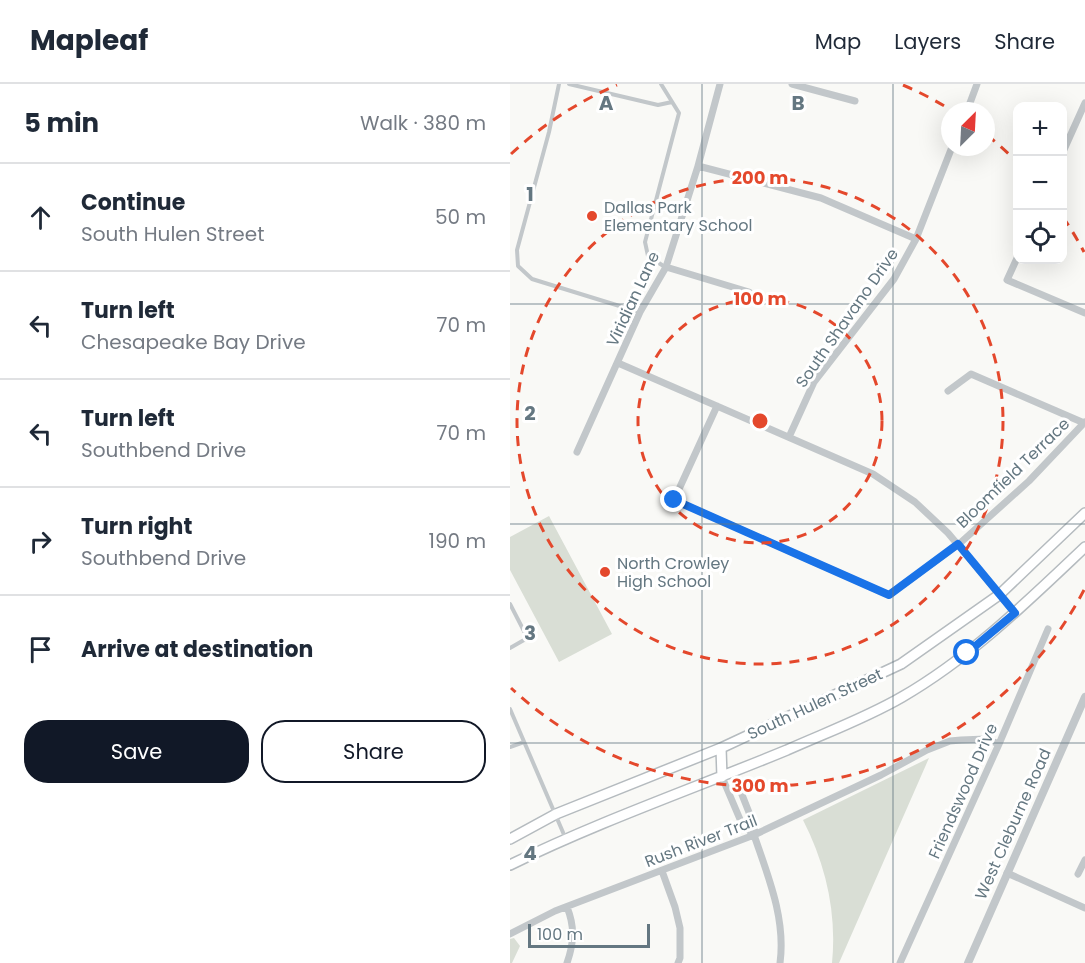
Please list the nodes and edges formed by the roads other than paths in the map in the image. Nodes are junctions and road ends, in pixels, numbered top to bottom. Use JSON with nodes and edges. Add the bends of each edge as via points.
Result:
{"nodes":[{"id":1,"x":559,"y":84,"type":"edge"},
{"id":2,"x":569,"y":84,"type":"edge"},
{"id":3,"x":661,"y":84,"type":"edge"},
{"id":4,"x":720,"y":84,"type":"edge"},
{"id":5,"x":792,"y":84,"type":"edge"},
{"id":6,"x":977,"y":84,"type":"edge"},
{"id":7,"x":855,"y":101,"type":"dead end"},
{"id":8,"x":672,"y":102,"type":"junction"},
{"id":9,"x":970,"y":102,"type":"edge"},
{"id":10,"x":1085,"y":103,"type":"edge"},
{"id":11,"x":1067,"y":143,"type":"edge"},
{"id":12,"x":948,"y":156,"type":"edge"},
{"id":13,"x":698,"y":166,"type":"junction"},
{"id":14,"x":916,"y":238,"type":"junction"},
{"id":15,"x":1014,"y":264,"type":"edge"},
{"id":16,"x":666,"y":267,"type":"junction"},
{"id":17,"x":749,"y":292,"type":"dead end"},
{"id":18,"x":640,"y":312,"type":"junction"},
{"id":19,"x":1085,"y":313,"type":"edge"},
{"id":20,"x":618,"y":363,"type":"junction"},
{"id":21,"x":948,"y":391,"type":"dead end"},
{"id":22,"x":717,"y":406,"type":"junction"},
{"id":23,"x":1085,"y":422,"type":"edge"},
{"id":24,"x":789,"y":437,"type":"junction"},
{"id":25,"x":577,"y":452,"type":"dead end"},
{"id":26,"x":1085,"y":513,"type":"edge"},
{"id":27,"x":958,"y":544,"type":"junction"},
{"id":28,"x":1085,"y":548,"type":"edge"},
{"id":29,"x":999,"y":596,"type":"junction"},
{"id":30,"x":510,"y":604,"type":"edge"},
{"id":31,"x":1015,"y":613,"type":"junction"},
{"id":32,"x":1048,"y":629,"type":"dead end"},
{"id":33,"x":510,"y":648,"type":"edge"},
{"id":34,"x":1085,"y":697,"type":"edge"},
{"id":35,"x":510,"y":709,"type":"edge"},
{"id":36,"x":524,"y":742,"type":"junction"},
{"id":37,"x":999,"y":744,"type":"junction"},
{"id":38,"x":510,"y":747,"type":"edge"},
{"id":39,"x":721,"y":748,"type":"junction"},
{"id":40,"x":733,"y":772,"type":"junction"},
{"id":41,"x":722,"y":777,"type":"junction"},
{"id":42,"x":556,"y":814,"type":"junction"},
{"id":43,"x":754,"y":835,"type":"junction"},
{"id":44,"x":565,"y":838,"type":"junction"},
{"id":45,"x":510,"y":839,"type":"edge"},
{"id":46,"x":1085,"y":860,"type":"edge"},
{"id":47,"x":510,"y":865,"type":"edge"},
{"id":48,"x":662,"y":870,"type":"junction"},
{"id":49,"x":1007,"y":873,"type":"junction"},
{"id":50,"x":1078,"y":874,"type":"dead end"},
{"id":51,"x":567,"y":907,"type":"junction"},
{"id":52,"x":1085,"y":908,"type":"edge"},
{"id":53,"x":510,"y":934,"type":"edge"},
{"id":54,"x":567,"y":963,"type":"edge"},
{"id":55,"x":678,"y":963,"type":"edge"},
{"id":56,"x":780,"y":963,"type":"edge"},
{"id":57,"x":900,"y":963,"type":"edge"},
{"id":58,"x":968,"y":963,"type":"edge"}],
"edges":[{"from":1,"to":18,"type":"lane","via":[[517,250],[518,266],[532,279]]},
{"from":2,"to":8,"type":"lane","via":[[658,105]]},
{"from":3,"to":8,"type":"lane"},
{"from":4,"to":13,"type":"street","name":"Viridian Lane"},
{"from":5,"to":7,"type":"street"},
{"from":6,"to":9,"type":"street"},
{"from":8,"to":16,"type":"lane","via":[[679,113],[645,242],[648,256]]},
{"from":10,"to":11,"type":"street"},
{"from":12,"to":14,"type":"street","name":"South Shavano Drive"},
{"from":13,"to":14,"type":"street","via":[[821,198]]},
{"from":13,"to":16,"type":"street","name":"Viridian Lane"},
{"from":14,"to":24,"type":"street","name":"South Shavano Drive","via":[[894,279],[814,382]]},
{"from":15,"to":19,"type":"street","via":[[1007,280]]},
{"from":16,"to":17,"type":"street"},
{"from":16,"to":18,"type":"street","name":"Viridian Lane"},
{"from":18,"to":20,"type":"street","name":"Viridian Lane"},
{"from":20,"to":22,"type":"street"},
{"from":20,"to":25,"type":"street","name":"Viridian Lane"},
{"from":21,"to":23,"type":"street","via":[[971,374]]},
{"from":22,"to":24,"type":"street"},
{"from":22,"to":27,"type":"street","name":"Bloomfield Terrace","via":[[674,500],[889,595]]},
{"from":23,"to":27,"type":"street","name":"Bloomfield Terrace","via":[[1029,481]]},
{"from":24,"to":27,"type":"street","via":[[873,474],[915,502]]},
{"from":26,"to":29,"type":"main road","name":"South Hulen Street"},
{"from":27,"to":29,"type":"street"},
{"from":28,"to":31,"type":"main road","name":"South Hulen Street"},
{"from":29,"to":31,"type":"street"},
{"from":29,"to":39,"type":"main road","name":"South Hulen Street","via":[[901,664]]},
{"from":30,"to":33,"type":"lane","via":[[527,637]]},
{"from":31,"to":40,"type":"main road","name":"South Hulen Street","via":[[967,653],[902,697]]},
{"from":32,"to":37,"type":"street","name":"Friendswood Drive"},
{"from":34,"to":49,"type":"street","name":"West Cleburne Road"},
{"from":35,"to":36,"type":"lane"},
{"from":36,"to":38,"type":"lane"},
{"from":36,"to":42,"type":"lane"},
{"from":37,"to":43,"type":"street","name":"Rush River Trail","via":[[986,739],[950,741]]},
{"from":37,"to":57,"type":"street","name":"Friendswood Drive"},
{"from":39,"to":40,"type":"main road"},
{"from":39,"to":41,"type":"main road"},
{"from":39,"to":42,"type":"main road","name":"South Hulen Street"},
{"from":40,"to":41,"type":"main road","name":"South Hulen Street"},
{"from":40,"to":43,"type":"street","via":[[754,825]]},
{"from":41,"to":43,"type":"street","via":[[742,824]]},
{"from":41,"to":44,"type":"main road","name":"South Hulen Street"},
{"from":42,"to":44,"type":"lane"},
{"from":42,"to":45,"type":"main road","name":"South Hulen Street"},
{"from":43,"to":48,"type":"street","name":"Rush River Trail"},
{"from":43,"to":56,"type":"street","via":[[774,895],[782,948]]},
{"from":44,"to":47,"type":"main road","name":"South Hulen Street"},
{"from":46,"to":50,"type":"street"},
{"from":48,"to":51,"type":"street","name":"Rush River Trail"},
{"from":48,"to":55,"type":"street","via":[[680,928]]},
{"from":49,"to":52,"type":"street"},
{"from":49,"to":58,"type":"street","name":"West Cleburne Road"},
{"from":51,"to":53,"type":"street","name":"Rush River Trail"},
{"from":51,"to":54,"type":"street","via":[[574,933]]}]}
